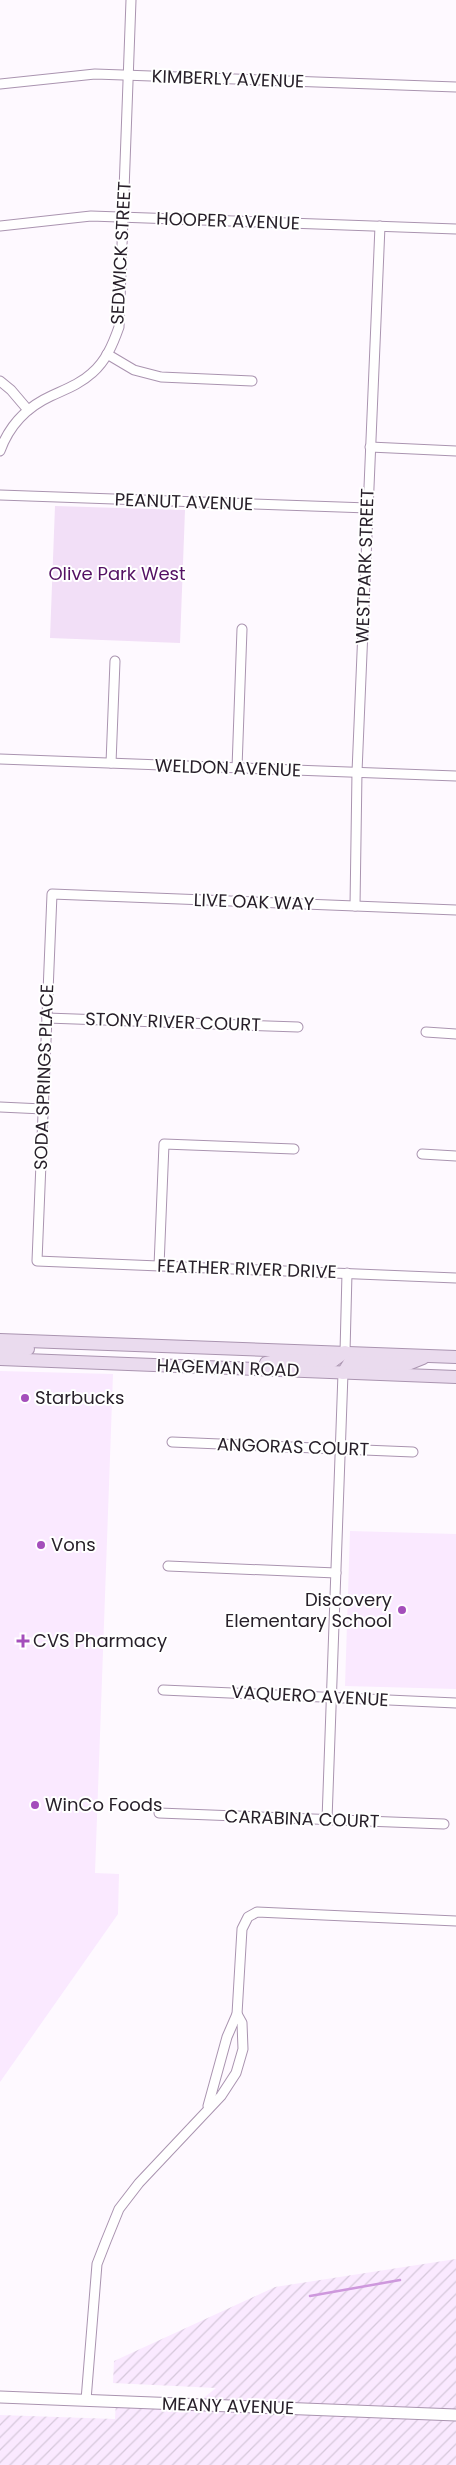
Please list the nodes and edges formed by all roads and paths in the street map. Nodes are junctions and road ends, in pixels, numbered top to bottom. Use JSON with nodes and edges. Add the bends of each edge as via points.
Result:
{"nodes":[{"id":1,"x":132,"y":0,"type":"edge"},
{"id":2,"x":129,"y":75,"type":"junction"},
{"id":3,"x":0,"y":84,"type":"edge"},
{"id":4,"x":456,"y":88,"type":"edge"},
{"id":5,"x":124,"y":217,"type":"junction"},
{"id":6,"x":0,"y":226,"type":"edge"},
{"id":7,"x":380,"y":226,"type":"junction"},
{"id":8,"x":456,"y":229,"type":"edge"},
{"id":9,"x":107,"y":354,"type":"junction"},
{"id":10,"x":252,"y":380,"type":"dead end"},
{"id":11,"x":0,"y":381,"type":"edge"},
{"id":12,"x":28,"y":410,"type":"junction"},
{"id":13,"x":370,"y":447,"type":"junction"},
{"id":14,"x":0,"y":451,"type":"edge"},
{"id":15,"x":456,"y":451,"type":"edge"},
{"id":16,"x":0,"y":495,"type":"edge"},
{"id":17,"x":368,"y":508,"type":"junction"},
{"id":18,"x":242,"y":629,"type":"dead end"},
{"id":19,"x":115,"y":661,"type":"dead end"},
{"id":20,"x":0,"y":759,"type":"edge"},
{"id":21,"x":111,"y":763,"type":"junction"},
{"id":22,"x":237,"y":768,"type":"junction"},
{"id":23,"x":357,"y":772,"type":"junction"},
{"id":24,"x":456,"y":776,"type":"edge"},
{"id":25,"x":52,"y":894,"type":"joint"},
{"id":26,"x":354,"y":906,"type":"junction"},
{"id":27,"x":456,"y":910,"type":"edge"},
{"id":28,"x":47,"y":1018,"type":"junction"},
{"id":29,"x":298,"y":1028,"type":"dead end"},
{"id":30,"x":426,"y":1032,"type":"dead end"},
{"id":31,"x":456,"y":1034,"type":"edge"},
{"id":32,"x":0,"y":1107,"type":"edge"},
{"id":33,"x":43,"y":1109,"type":"junction"},
{"id":34,"x":294,"y":1149,"type":"dead end"},
{"id":35,"x":422,"y":1154,"type":"dead end"},
{"id":36,"x":456,"y":1156,"type":"edge"},
{"id":37,"x":37,"y":1261,"type":"joint"},
{"id":38,"x":159,"y":1266,"type":"junction"},
{"id":39,"x":347,"y":1273,"type":"junction"},
{"id":40,"x":456,"y":1278,"type":"edge"},
{"id":41,"x":0,"y":1340,"type":"edge"},
{"id":42,"x":88,"y":1344,"type":"junction"},
{"id":43,"x":0,"y":1352,"type":"edge"},
{"id":44,"x":345,"y":1352,"type":"junction"},
{"id":45,"x":428,"y":1356,"type":"junction"},
{"id":46,"x":456,"y":1358,"type":"edge"},
{"id":47,"x":0,"y":1359,"type":"edge"},
{"id":48,"x":241,"y":1367,"type":"junction"},
{"id":49,"x":343,"y":1373,"type":"junction"},
{"id":50,"x":456,"y":1377,"type":"edge"},
{"id":51,"x":172,"y":1442,"type":"dead end"},
{"id":52,"x":340,"y":1449,"type":"junction"},
{"id":53,"x":413,"y":1452,"type":"dead end"},
{"id":54,"x":168,"y":1566,"type":"dead end"},
{"id":55,"x":336,"y":1573,"type":"junction"},
{"id":56,"x":163,"y":1690,"type":"dead end"},
{"id":57,"x":332,"y":1696,"type":"junction"},
{"id":58,"x":456,"y":1702,"type":"edge"},
{"id":59,"x":159,"y":1813,"type":"dead end"},
{"id":60,"x":327,"y":1820,"type":"junction"},
{"id":61,"x":444,"y":1824,"type":"dead end"},
{"id":62,"x":454,"y":1920,"type":"edge"},
{"id":63,"x":237,"y":2014,"type":"junction"},
{"id":64,"x":208,"y":2108,"type":"junction"},
{"id":65,"x":0,"y":2397,"type":"edge"},
{"id":66,"x":86,"y":2400,"type":"junction"},
{"id":67,"x":456,"y":2415,"type":"edge"}],
"edges":[{"from":1,"to":2,"type":"street","name":"SEDWICK STREET"},
{"from":2,"to":3,"type":"street","name":"KIMBERLY AVENUE","via":[[96,74]]},
{"from":2,"to":4,"type":"street","name":"KIMBERLY AVENUE"},
{"from":2,"to":5,"type":"street","name":"SEDWICK STREET"},
{"from":5,"to":6,"type":"street","name":"HOOPER AVENUE","via":[[74,217]]},
{"from":5,"to":7,"type":"street","name":"HOOPER AVENUE"},
{"from":5,"to":9,"type":"street","name":"SEDWICK STREET","via":[[120,313]]},
{"from":7,"to":8,"type":"street","name":"HOOPER AVENUE"},
{"from":7,"to":13,"type":"street","name":"WESTPARK STREET"},
{"from":9,"to":10,"type":"street","via":[[134,370],[161,377]]},
{"from":9,"to":12,"type":"street","name":"SEDWICK STREET","via":[[81,382]]},
{"from":11,"to":12,"type":"street"},
{"from":12,"to":14,"type":"street","name":"SEDWICK STREET","via":[[10,430]]},
{"from":13,"to":15,"type":"street"},
{"from":13,"to":17,"type":"street","name":"WESTPARK STREET"},
{"from":16,"to":17,"type":"street","name":"PEANUT AVENUE"},
{"from":17,"to":23,"type":"street","name":"WESTPARK STREET"},
{"from":18,"to":22,"type":"street"},
{"from":19,"to":21,"type":"street"},
{"from":20,"to":21,"type":"street","name":"WELDON AVENUE"},
{"from":21,"to":22,"type":"street","name":"WELDON AVENUE"},
{"from":22,"to":23,"type":"street","name":"WELDON AVENUE"},
{"from":23,"to":24,"type":"street","name":"WELDON AVENUE"},
{"from":23,"to":26,"type":"street","name":"WESTPARK STREET"},
{"from":25,"to":26,"type":"street","name":"LIVE OAK WAY"},
{"from":25,"to":28,"type":"street","name":"SODA SPRINGS PLACE"},
{"from":26,"to":27,"type":"street","name":"LIVE OAK WAY"},
{"from":28,"to":29,"type":"street","name":"STONY RIVER COURT"},
{"from":28,"to":33,"type":"street","name":"SODA SPRINGS PLACE"},
{"from":30,"to":31,"type":"street"},
{"from":32,"to":33,"type":"street"},
{"from":33,"to":37,"type":"street","name":"SODA SPRINGS PLACE"},
{"from":34,"to":38,"type":"street","via":[[164,1144]]},
{"from":35,"to":36,"type":"street"},
{"from":37,"to":38,"type":"street","name":"FEATHER RIVER DRIVE"},
{"from":38,"to":39,"type":"street","name":"FEATHER RIVER DRIVE"},
{"from":39,"to":40,"type":"street","name":"FEATHER RIVER DRIVE"},
{"from":39,"to":44,"type":"street"},
{"from":41,"to":42,"type":"main road","name":"HAGEMAN ROAD"},
{"from":42,"to":43,"type":"main road","via":[[61,1350],[4,1349]]},
{"from":42,"to":44,"type":"main road","name":"HAGEMAN ROAD"},
{"from":44,"to":45,"type":"main road","name":"HAGEMAN ROAD"},
{"from":44,"to":48,"type":"main road","via":[[333,1361],[282,1360]]},
{"from":45,"to":46,"type":"main road","name":"HAGEMAN ROAD"},
{"from":45,"to":49,"type":"main road","via":[[408,1364],[350,1362]]},
{"from":47,"to":48,"type":"main road","name":"HAGEMAN ROAD"},
{"from":48,"to":49,"type":"main road","name":"HAGEMAN ROAD"},
{"from":49,"to":50,"type":"main road","name":"HAGEMAN ROAD"},
{"from":49,"to":52,"type":"street"},
{"from":51,"to":52,"type":"street","name":"ANGORAS COURT"},
{"from":52,"to":53,"type":"street","name":"ANGORAS COURT"},
{"from":52,"to":55,"type":"street"},
{"from":54,"to":55,"type":"street"},
{"from":55,"to":57,"type":"street"},
{"from":56,"to":57,"type":"street","name":"VAQUERO AVENUE"},
{"from":57,"to":58,"type":"street","name":"VAQUERO AVENUE"},
{"from":57,"to":60,"type":"street"},
{"from":59,"to":60,"type":"street","name":"CARABINA COURT"},
{"from":60,"to":61,"type":"street","name":"CARABINA COURT"},
{"from":62,"to":63,"type":"street","via":[[257,1912],[248,1917],[242,1929]]},
{"from":63,"to":64,"type":"street"},
{"from":63,"to":64,"type":"street","via":[[242,2023],[243,2049],[236,2073],[221,2096]]},
{"from":64,"to":66,"type":"street","via":[[119,2209],[97,2264]]},
{"from":65,"to":66,"type":"street","name":"MEANY AVENUE"},
{"from":66,"to":67,"type":"street","name":"MEANY AVENUE"}]}
